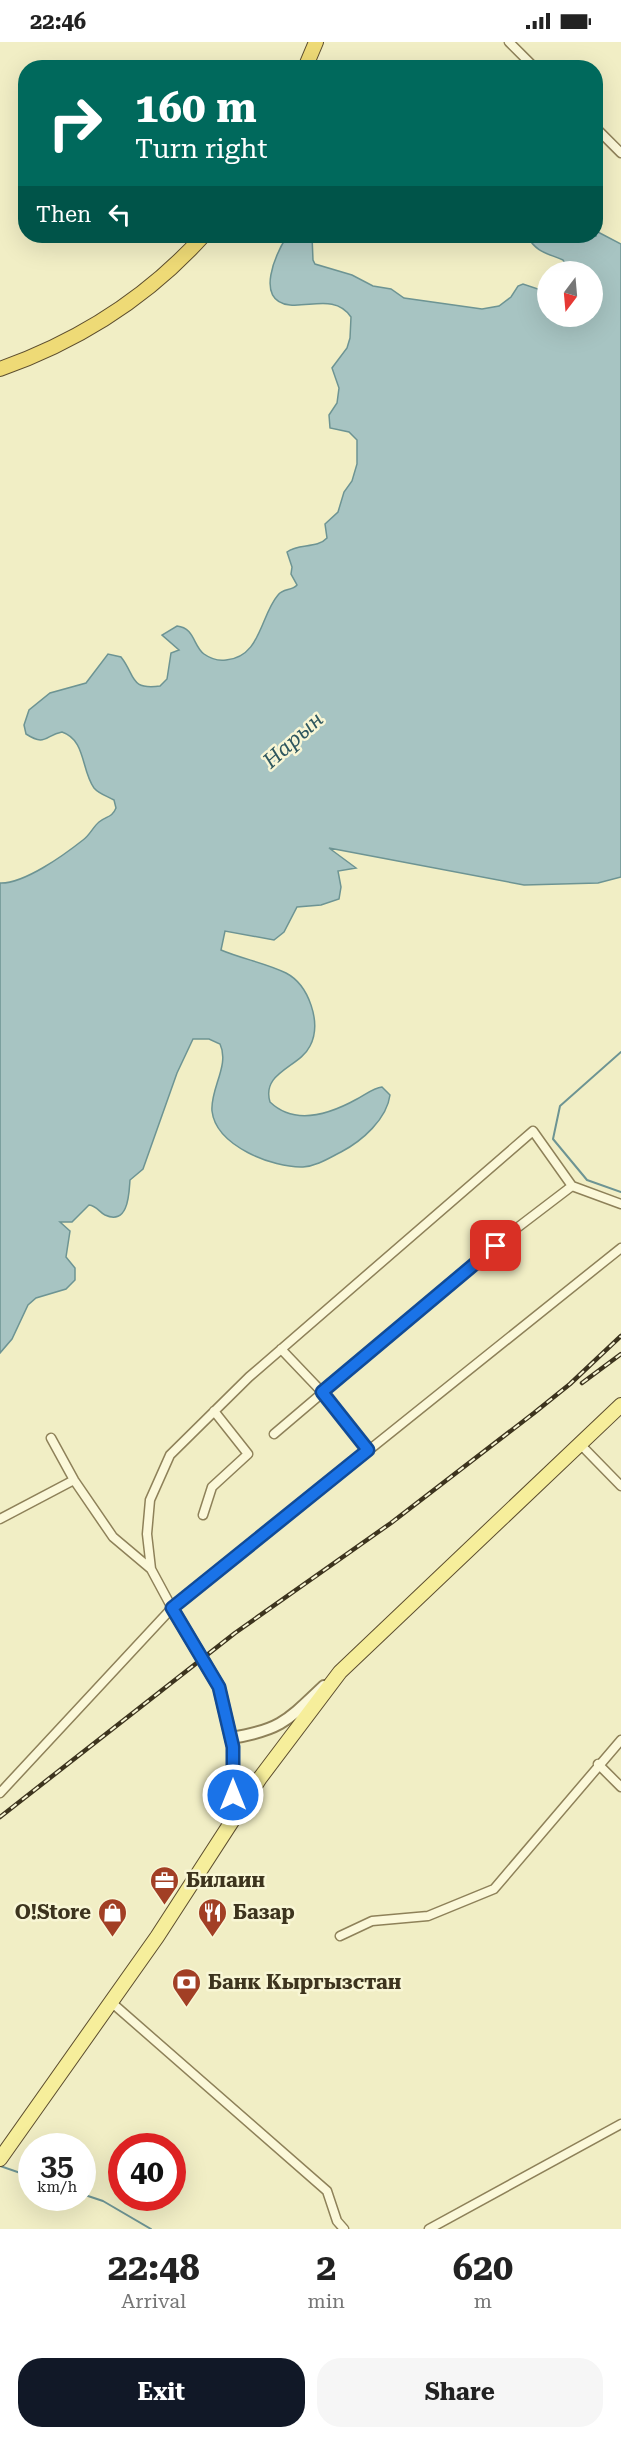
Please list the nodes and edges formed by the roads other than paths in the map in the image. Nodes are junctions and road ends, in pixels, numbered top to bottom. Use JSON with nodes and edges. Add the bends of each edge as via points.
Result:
{"nodes":[{"id":1,"x":316,"y":42,"type":"edge"},
{"id":2,"x":509,"y":42,"type":"edge"},
{"id":3,"x":308,"y":60,"type":"edge"},
{"id":4,"x":527,"y":60,"type":"edge"},
{"id":5,"x":603,"y":135,"type":"edge"},
{"id":6,"x":621,"y":153,"type":"edge"},
{"id":7,"x":197,"y":243,"type":"edge"},
{"id":8,"x":0,"y":369,"type":"edge"},
{"id":9,"x":572,"y":1186,"type":"junction"},
{"id":10,"x":621,"y":1204,"type":"edge"},
{"id":11,"x":621,"y":1248,"type":"edge"},
{"id":12,"x":281,"y":1349,"type":"junction"},
{"id":13,"x":322,"y":1392,"type":"junction"},
{"id":14,"x":621,"y":1405,"type":"edge"},
{"id":15,"x":214,"y":1411,"type":"junction"},
{"id":16,"x":274,"y":1434,"type":"dead end"},
{"id":17,"x":51,"y":1437,"type":"dead end"},
{"id":18,"x":580,"y":1444,"type":"junction"},
{"id":19,"x":368,"y":1450,"type":"junction"},
{"id":20,"x":74,"y":1480,"type":"junction"},
{"id":21,"x":621,"y":1486,"type":"edge"},
{"id":22,"x":203,"y":1515,"type":"dead end"},
{"id":23,"x":0,"y":1519,"type":"edge"},
{"id":24,"x":152,"y":1569,"type":"junction"},
{"id":25,"x":172,"y":1608,"type":"junction"},
{"id":26,"x":340,"y":1672,"type":"junction"},
{"id":27,"x":231,"y":1738,"type":"junction"},
{"id":28,"x":621,"y":1740,"type":"edge"},
{"id":29,"x":598,"y":1764,"type":"junction"},
{"id":30,"x":621,"y":1787,"type":"edge"},
{"id":31,"x":0,"y":1793,"type":"edge"},
{"id":32,"x":232,"y":1820,"type":"junction"},
{"id":33,"x":340,"y":1936,"type":"dead end"},
{"id":34,"x":111,"y":2002,"type":"junction"},
{"id":35,"x":621,"y":2124,"type":"edge"},
{"id":36,"x":0,"y":2159,"type":"edge"},
{"id":37,"x":344,"y":2229,"type":"edge"},
{"id":38,"x":429,"y":2229,"type":"edge"}],
"edges":[{"from":1,"to":3,"type":"highway"},
{"from":2,"to":4,"type":"street"},
{"from":5,"to":6,"type":"street"},
{"from":7,"to":8,"type":"highway","via":[[142,294],[100,323],[57,347]]},
{"from":9,"to":10,"type":"street"},
{"from":9,"to":12,"type":"street","via":[[533,1131]]},
{"from":9,"to":13,"type":"street"},
{"from":11,"to":19,"type":"street"},
{"from":12,"to":13,"type":"street"},
{"from":12,"to":15,"type":"street"},
{"from":13,"to":16,"type":"street"},
{"from":13,"to":19,"type":"street"},
{"from":14,"to":18,"type":"main road"},
{"from":15,"to":22,"type":"street","via":[[248,1454],[212,1487]]},
{"from":15,"to":24,"type":"street","via":[[170,1455],[150,1500],[147,1534]]},
{"from":17,"to":20,"type":"street"},
{"from":18,"to":21,"type":"street"},
{"from":18,"to":26,"type":"main road"},
{"from":19,"to":25,"type":"street"},
{"from":20,"to":23,"type":"street"},
{"from":20,"to":24,"type":"street","via":[[113,1537]]},
{"from":24,"to":25,"type":"street"},
{"from":25,"to":27,"type":"street","via":[[219,1687]]},
{"from":25,"to":31,"type":"street"},
{"from":26,"to":27,"type":"street","via":[[287,1721],[262,1733]]},
{"from":26,"to":32,"type":"main road"},
{"from":27,"to":32,"type":"street"},
{"from":28,"to":29,"type":"street"},
{"from":29,"to":30,"type":"street"},
{"from":29,"to":33,"type":"street","via":[[494,1888],[428,1916],[372,1921]]},
{"from":32,"to":34,"type":"main road"},
{"from":34,"to":36,"type":"main road"},
{"from":34,"to":37,"type":"street","via":[[327,2191],[337,2221]]},
{"from":35,"to":38,"type":"street"}]}
